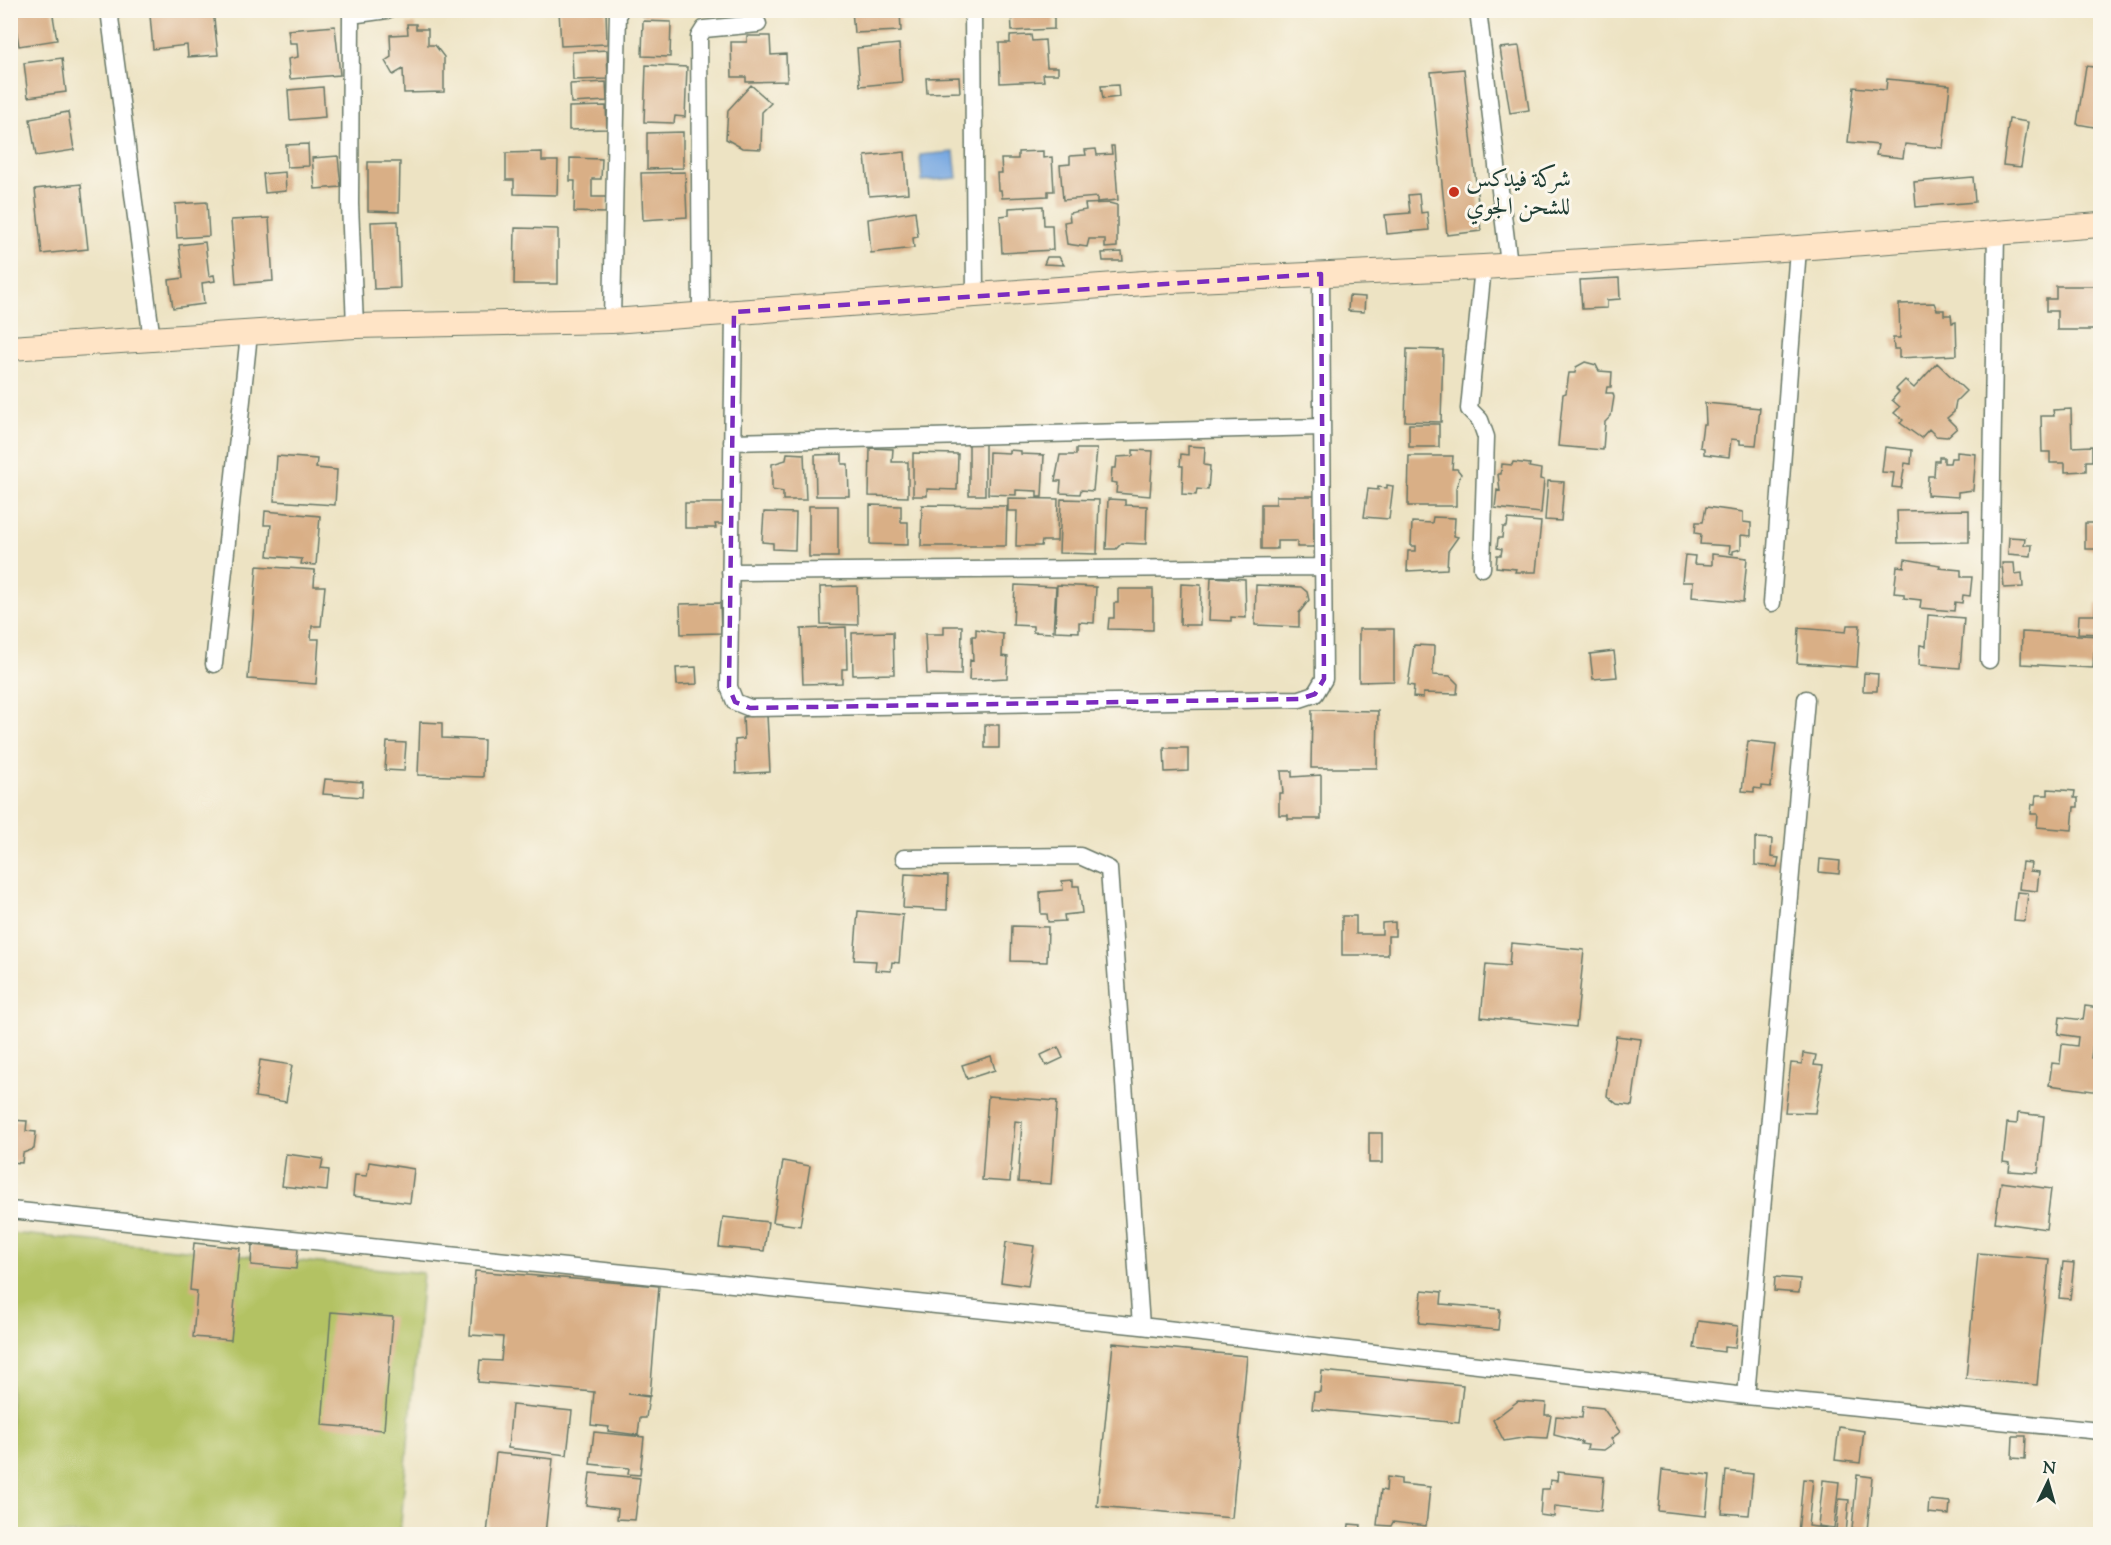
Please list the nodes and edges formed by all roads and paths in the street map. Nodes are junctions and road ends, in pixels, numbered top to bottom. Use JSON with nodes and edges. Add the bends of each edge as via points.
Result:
{"nodes":[{"id":1,"x":109,"y":10,"type":"edge"},
{"id":2,"x":387,"y":10,"type":"edge"},
{"id":3,"x":618,"y":10,"type":"edge"},
{"id":4,"x":974,"y":10,"type":"edge"},
{"id":5,"x":1478,"y":10,"type":"edge"},
{"id":6,"x":758,"y":24,"type":"dead end"},
{"id":7,"x":2100,"y":225,"type":"edge"},
{"id":8,"x":1996,"y":232,"type":"junction"},
{"id":9,"x":1798,"y":248,"type":"junction"},
{"id":10,"x":1509,"y":264,"type":"junction"},
{"id":11,"x":1483,"y":267,"type":"junction"},
{"id":12,"x":1321,"y":274,"type":"junction"},
{"id":13,"x":975,"y":295,"type":"junction"},
{"id":14,"x":734,"y":312,"type":"junction"},
{"id":15,"x":701,"y":314,"type":"junction"},
{"id":16,"x":612,"y":321,"type":"junction"},
{"id":17,"x":355,"y":326,"type":"junction"},
{"id":18,"x":249,"y":333,"type":"junction"},
{"id":19,"x":152,"y":340,"type":"junction"},
{"id":20,"x":10,"y":348,"type":"edge"},
{"id":21,"x":1322,"y":428,"type":"junction"},
{"id":22,"x":732,"y":442,"type":"junction"},
{"id":23,"x":1323,"y":567,"type":"junction"},
{"id":24,"x":1482,"y":568,"type":"dead end"},
{"id":25,"x":730,"y":572,"type":"junction"},
{"id":26,"x":1772,"y":603,"type":"dead end"},
{"id":27,"x":1989,"y":660,"type":"dead end"},
{"id":28,"x":214,"y":664,"type":"dead end"},
{"id":29,"x":1806,"y":699,"type":"dead end"},
{"id":30,"x":904,"y":858,"type":"dead end"},
{"id":31,"x":10,"y":1210,"type":"edge"},
{"id":32,"x":1141,"y":1326,"type":"junction"},
{"id":33,"x":1746,"y":1396,"type":"junction"},
{"id":34,"x":2100,"y":1431,"type":"edge"}],
"edges":[{"from":1,"to":19,"type":"street"},
{"from":2,"to":17,"type":"street","via":[[351,15],[350,204]]},
{"from":3,"to":16,"type":"street"},
{"from":4,"to":13,"type":"street"},
{"from":5,"to":10,"type":"street"},
{"from":6,"to":15,"type":"street","via":[[712,27],[704,29],[699,37]]},
{"from":7,"to":8,"type":"street"},
{"from":8,"to":9,"type":"street"},
{"from":8,"to":27,"type":"street"},
{"from":9,"to":10,"type":"street"},
{"from":9,"to":26,"type":"street"},
{"from":10,"to":11,"type":"street"},
{"from":11,"to":12,"type":"street"},
{"from":11,"to":24,"type":"street","via":[[1469,396],[1469,409],[1480,420],[1486,437]]},
{"from":12,"to":13,"type":"street"},
{"from":12,"to":21,"type":"street"},
{"from":13,"to":14,"type":"street"},
{"from":14,"to":15,"type":"street"},
{"from":14,"to":22,"type":"street"},
{"from":15,"to":16,"type":"street"},
{"from":16,"to":17,"type":"street"},
{"from":17,"to":18,"type":"street"},
{"from":18,"to":19,"type":"street"},
{"from":18,"to":28,"type":"street"},
{"from":19,"to":20,"type":"street"},
{"from":21,"to":22,"type":"street"},
{"from":21,"to":23,"type":"street"},
{"from":22,"to":25,"type":"street"},
{"from":23,"to":25,"type":"street"},
{"from":23,"to":25,"type":"street","via":[[1324,679],[1315,694],[1300,699],[750,708],[735,702],[729,687]]},
{"from":29,"to":33,"type":"street"},
{"from":30,"to":32,"type":"street","via":[[1080,856],[1109,869]]},
{"from":31,"to":32,"type":"street"},
{"from":32,"to":33,"type":"street"},
{"from":33,"to":34,"type":"street"}]}
